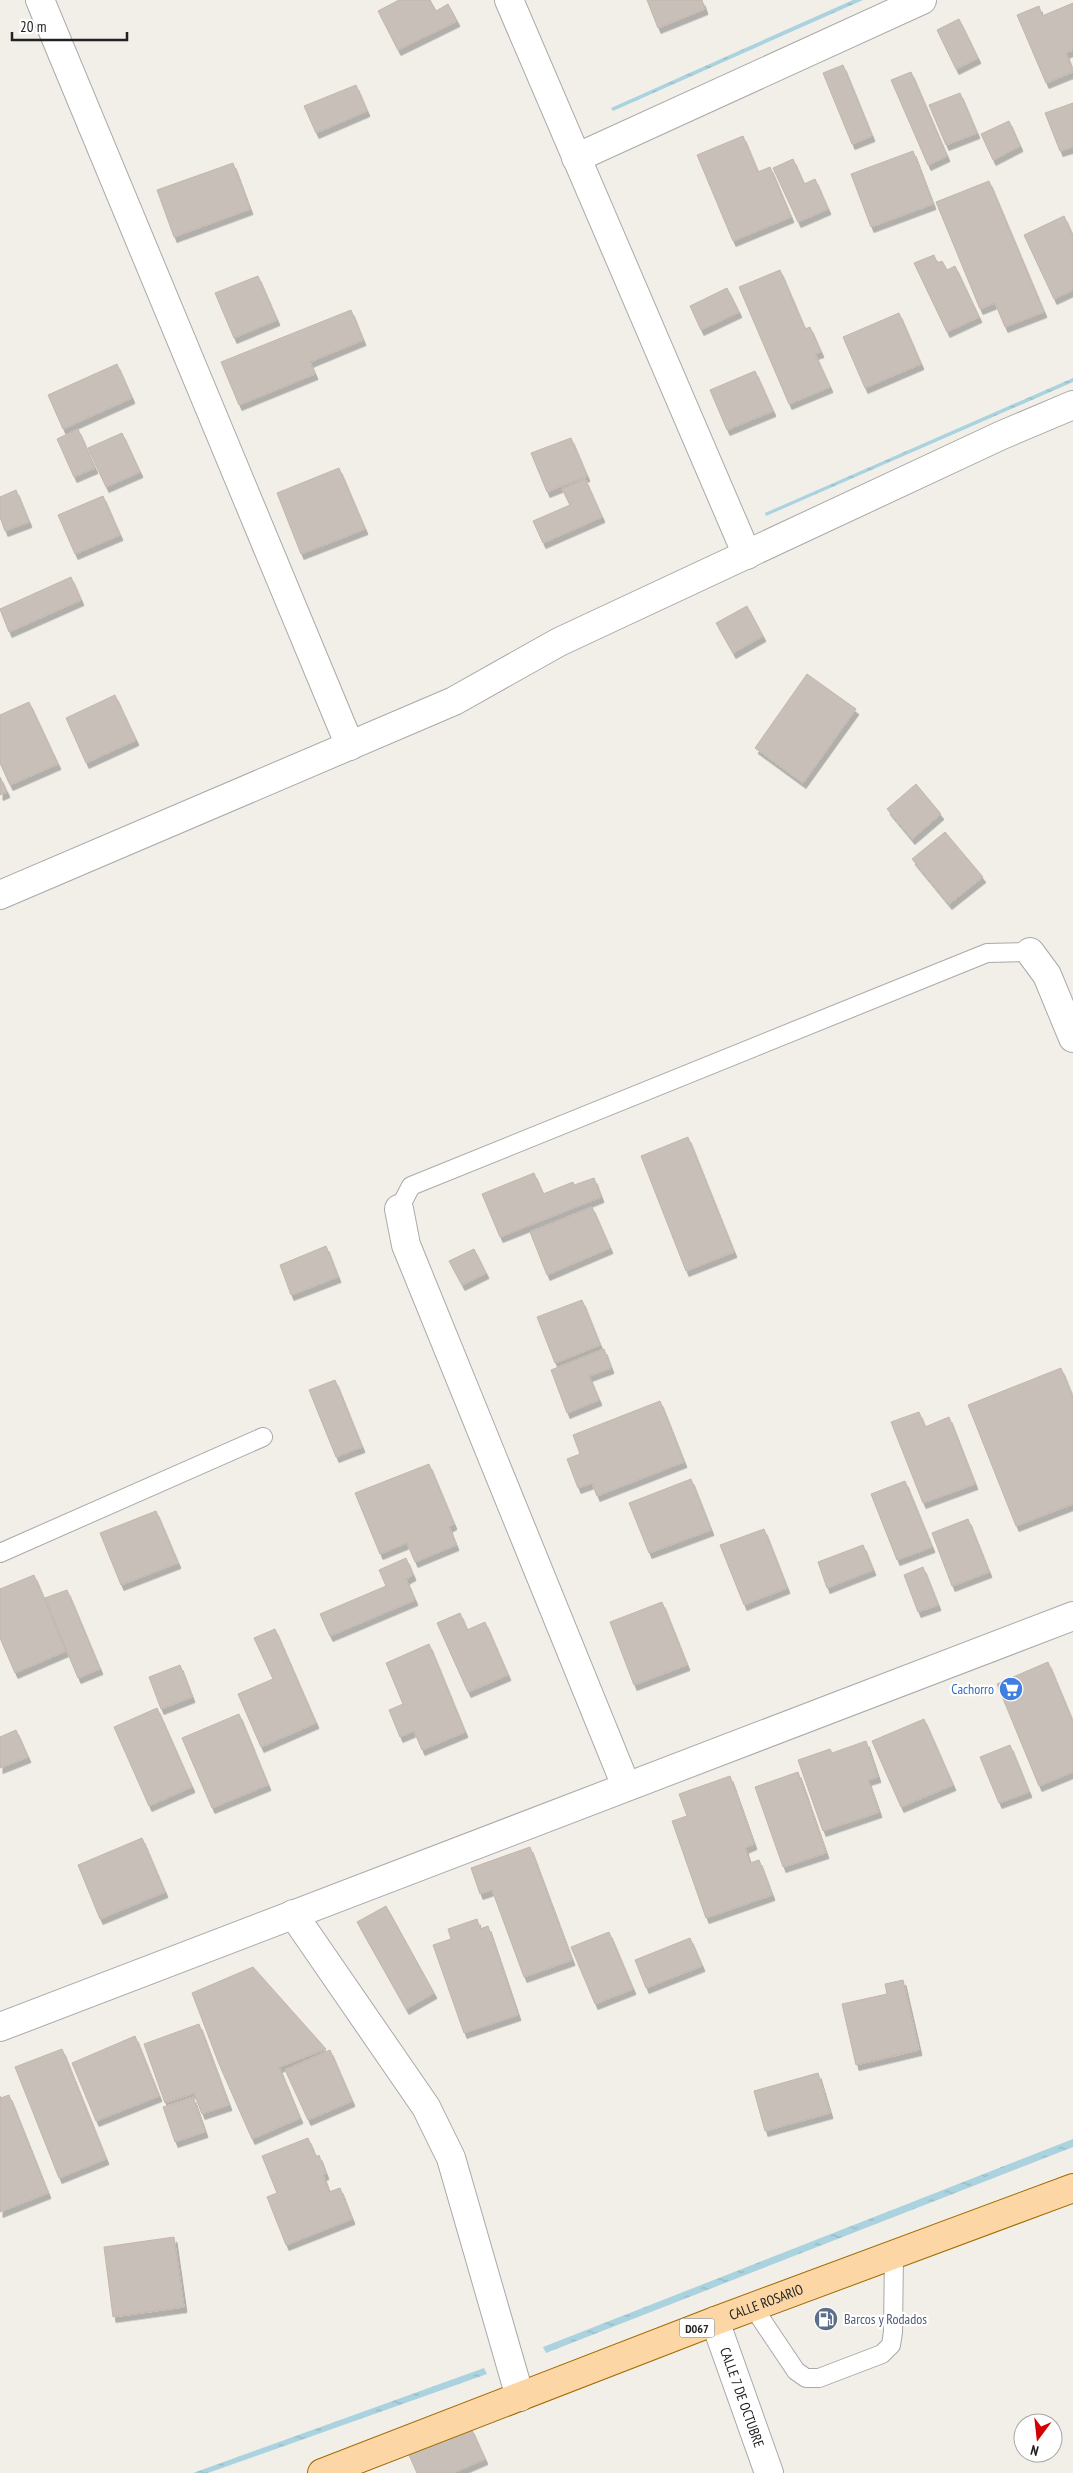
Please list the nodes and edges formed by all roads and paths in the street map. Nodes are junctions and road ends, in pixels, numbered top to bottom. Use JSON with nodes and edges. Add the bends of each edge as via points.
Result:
{"nodes":[{"id":1,"x":40,"y":0,"type":"edge"},
{"id":2,"x":509,"y":0,"type":"edge"},
{"id":3,"x":922,"y":0,"type":"edge"},
{"id":4,"x":576,"y":158,"type":"junction"},
{"id":5,"x":1073,"y":405,"type":"edge"},
{"id":6,"x":747,"y":555,"type":"junction"},
{"id":7,"x":350,"y":746,"type":"junction"},
{"id":8,"x":0,"y":895,"type":"edge"},
{"id":9,"x":1030,"y":952,"type":"joint"},
{"id":10,"x":1073,"y":1038,"type":"edge"},
{"id":11,"x":399,"y":1209,"type":"joint"},
{"id":12,"x":262,"y":1437,"type":"dead end"},
{"id":13,"x":0,"y":1553,"type":"edge"},
{"id":14,"x":1073,"y":1616,"type":"edge"},
{"id":15,"x":626,"y":1786,"type":"junction"},
{"id":16,"x":292,"y":1914,"type":"junction"},
{"id":17,"x":0,"y":2026,"type":"edge"},
{"id":18,"x":1073,"y":2188,"type":"edge"},
{"id":19,"x":894,"y":2254,"type":"junction"},
{"id":20,"x":753,"y":2307,"type":"junction"},
{"id":21,"x":715,"y":2321,"type":"junction"},
{"id":22,"x":520,"y":2397,"type":"junction"},
{"id":23,"x":322,"y":2473,"type":"edge"},
{"id":24,"x":769,"y":2473,"type":"edge"}],
"edges":[{"from":1,"to":7,"type":"street"},
{"from":2,"to":4,"type":"street"},
{"from":3,"to":4,"type":"street"},
{"from":4,"to":6,"type":"street"},
{"from":5,"to":6,"type":"street"},
{"from":6,"to":7,"type":"street","via":[[559,642],[454,701]]},
{"from":7,"to":8,"type":"street"},
{"from":9,"to":10,"type":"street","via":[[1048,975]]},
{"from":9,"to":11,"type":"lane","via":[[987,953],[567,1121],[411,1186]]},
{"from":11,"to":15,"type":"street","via":[[406,1245]]},
{"from":12,"to":13,"type":"lane"},
{"from":14,"to":15,"type":"street"},
{"from":15,"to":16,"type":"street"},
{"from":16,"to":17,"type":"street"},
{"from":16,"to":22,"type":"street","via":[[426,2107],[451,2158]]},
{"from":18,"to":19,"type":"main road","name":"CALLE ROSARIO","number":"D067"},
{"from":19,"to":20,"type":"main road","name":"CALLE ROSARIO","number":"D067"},
{"from":19,"to":20,"type":"lane","via":[[894,2332],[891,2345],[882,2354],[819,2378],[806,2378],[796,2372]]},
{"from":20,"to":21,"type":"main road","name":"CALLE ROSARIO","number":"D067"},
{"from":21,"to":22,"type":"main road","name":"CALLE ROSARIO","number":"D067"},
{"from":21,"to":24,"type":"street","name":"CALLE 7 DE OCTUBRE"},
{"from":22,"to":23,"type":"main road","name":"CALLE ROSARIO","number":"D067"}]}
